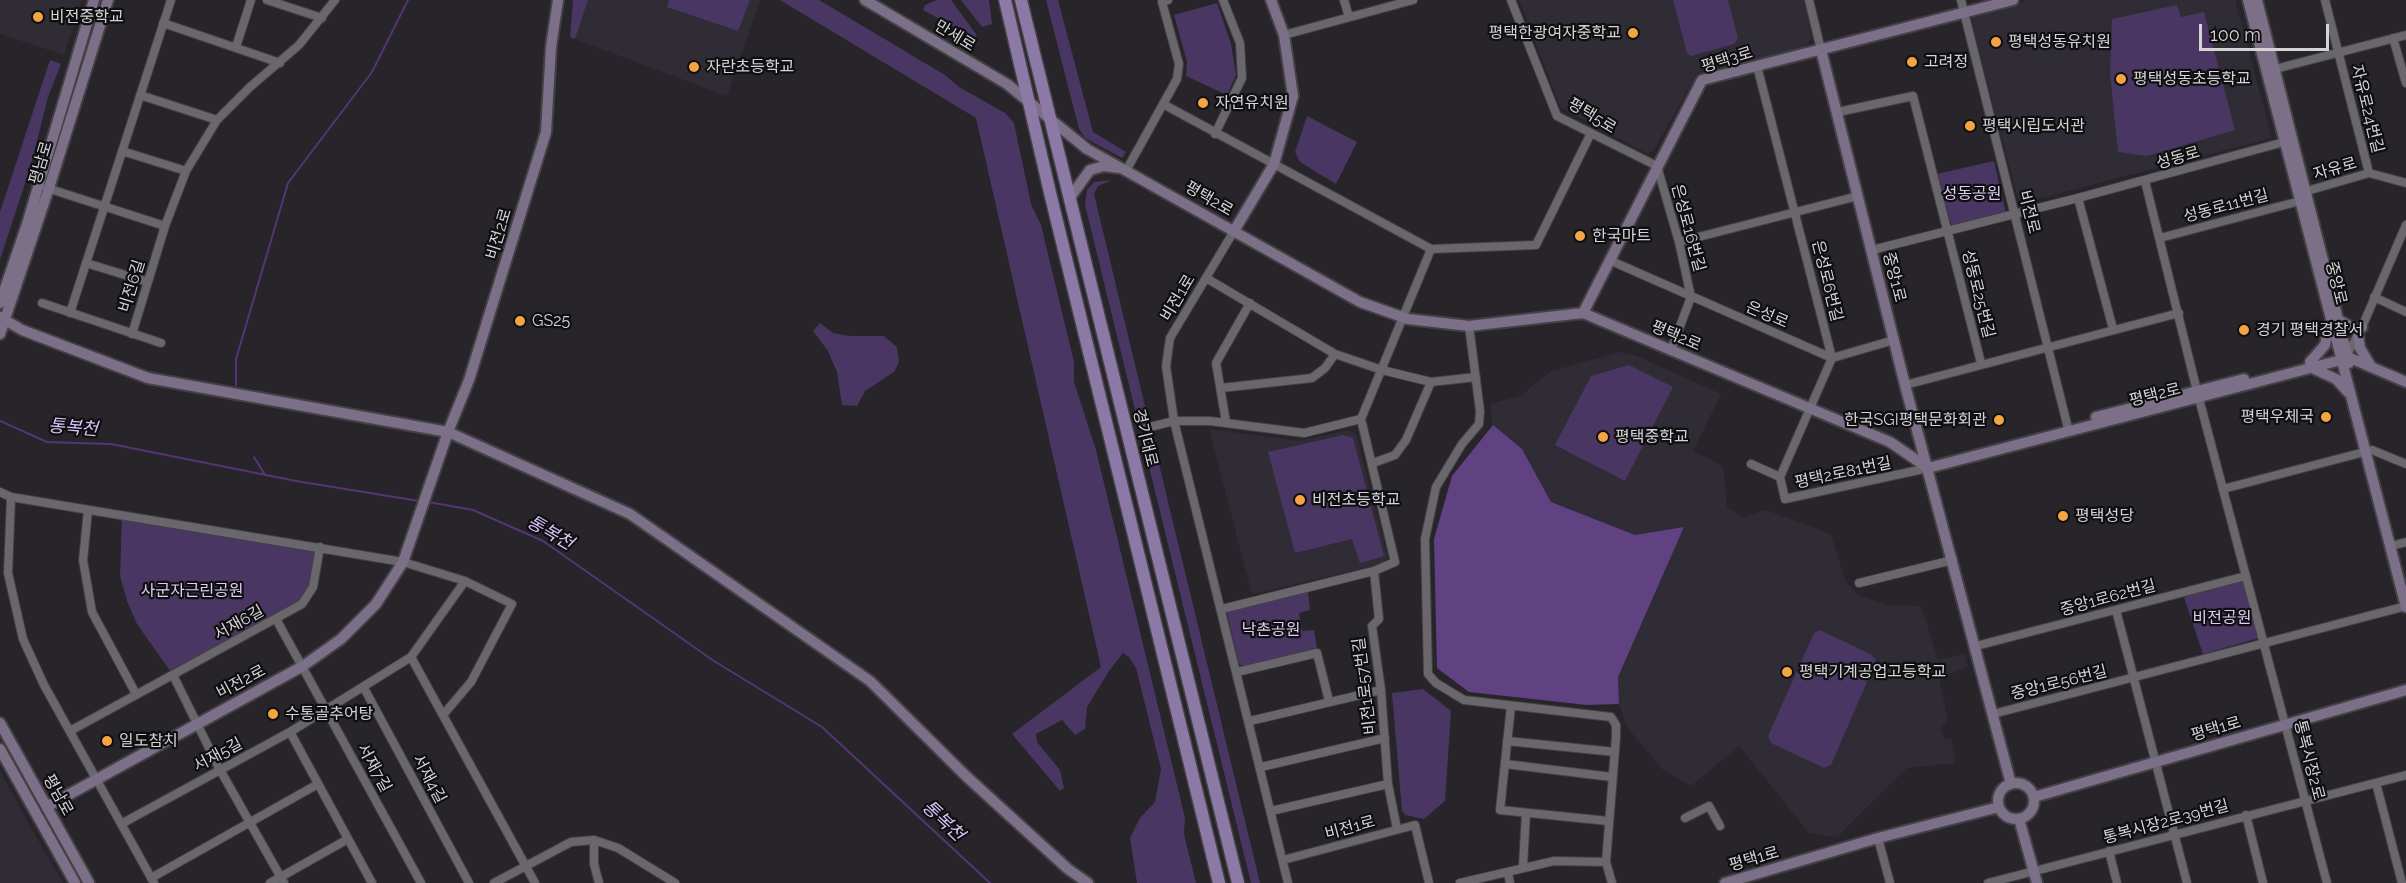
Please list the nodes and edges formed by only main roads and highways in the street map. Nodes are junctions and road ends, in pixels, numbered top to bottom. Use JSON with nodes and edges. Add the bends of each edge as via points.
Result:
{"nodes":[{"id":1,"x":1005,"y":0,"type":"edge"},
{"id":2,"x":1021,"y":0,"type":"edge"},
{"id":3,"x":1219,"y":883,"type":"edge"},
{"id":4,"x":1238,"y":883,"type":"edge"}],
"edges":[{"from":1,"to":3,"type":"main road","name":"경기대로"},
{"from":2,"to":4,"type":"main road","name":"경기대로"}]}
